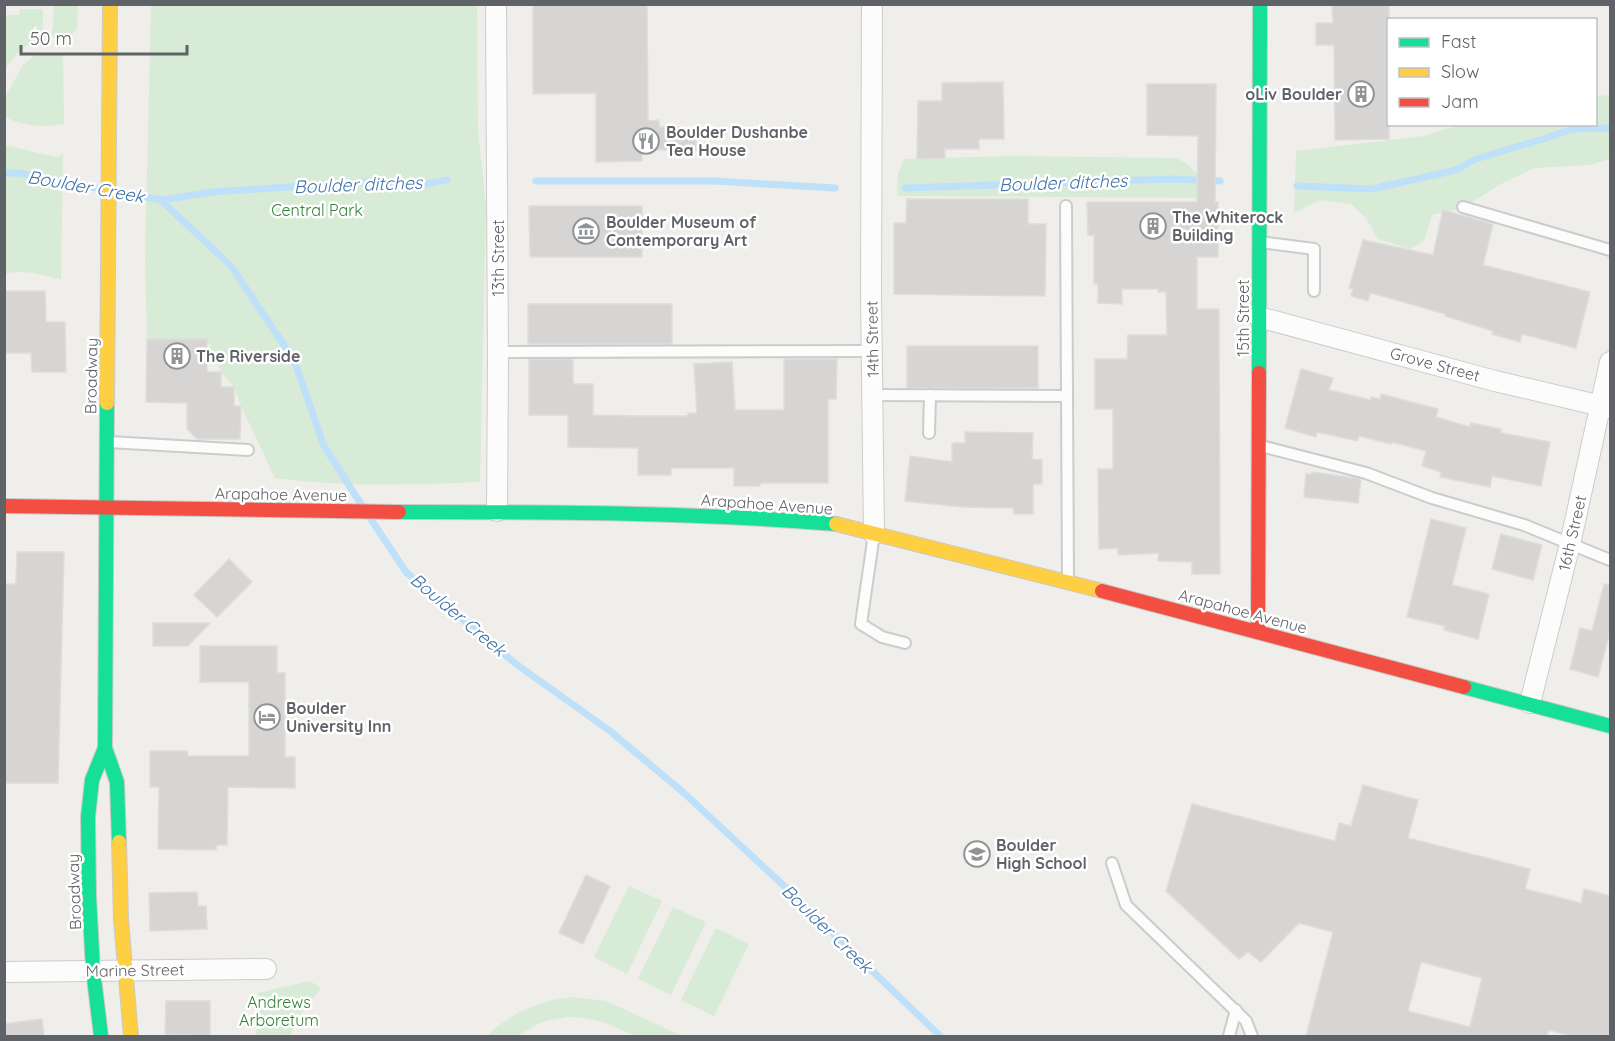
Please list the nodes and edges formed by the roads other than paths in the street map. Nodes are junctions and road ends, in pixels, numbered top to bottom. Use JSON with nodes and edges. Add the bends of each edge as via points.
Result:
{"nodes":[{"id":1,"x":110,"y":4,"type":"edge"},
{"id":2,"x":496,"y":4,"type":"edge"},
{"id":3,"x":872,"y":4,"type":"edge"},
{"id":4,"x":1260,"y":4,"type":"edge"},
{"id":5,"x":1066,"y":206,"type":"dead end"},
{"id":6,"x":1463,"y":207,"type":"dead end"},
{"id":7,"x":1260,"y":242,"type":"junction"},
{"id":8,"x":1611,"y":250,"type":"edge"},
{"id":9,"x":1314,"y":291,"type":"dead end"},
{"id":10,"x":1260,"y":316,"type":"junction"},
{"id":11,"x":872,"y":351,"type":"junction"},
{"id":12,"x":498,"y":352,"type":"junction"},
{"id":13,"x":1611,"y":362,"type":"edge"},
{"id":14,"x":873,"y":395,"type":"junction"},
{"id":15,"x":930,"y":395,"type":"junction"},
{"id":16,"x":1067,"y":396,"type":"junction"},
{"id":17,"x":1606,"y":407,"type":"edge"},
{"id":18,"x":929,"y":433,"type":"dead end"},
{"id":19,"x":106,"y":441,"type":"junction"},
{"id":20,"x":1259,"y":445,"type":"junction"},
{"id":21,"x":248,"y":450,"type":"dead end"},
{"id":22,"x":4,"y":506,"type":"edge"},
{"id":23,"x":105,"y":508,"type":"junction"},
{"id":24,"x":497,"y":511,"type":"junction"},
{"id":25,"x":874,"y":534,"type":"junction"},
{"id":26,"x":1570,"y":544,"type":"junction"},
{"id":27,"x":1611,"y":560,"type":"edge"},
{"id":28,"x":1068,"y":584,"type":"junction"},
{"id":29,"x":1258,"y":632,"type":"junction"},
{"id":30,"x":905,"y":643,"type":"dead end"},
{"id":31,"x":1530,"y":703,"type":"junction"},
{"id":32,"x":1611,"y":726,"type":"edge"},
{"id":33,"x":105,"y":748,"type":"junction"},
{"id":34,"x":1112,"y":863,"type":"dead end"},
{"id":35,"x":125,"y":969,"type":"junction"},
{"id":36,"x":266,"y":969,"type":"dead end"},
{"id":37,"x":93,"y":970,"type":"junction"},
{"id":38,"x":4,"y":972,"type":"edge"},
{"id":39,"x":1236,"y":1010,"type":"junction"},
{"id":40,"x":101,"y":1036,"type":"edge"},
{"id":41,"x":131,"y":1036,"type":"edge"},
{"id":42,"x":1229,"y":1036,"type":"edge"},
{"id":43,"x":1252,"y":1036,"type":"edge"}],
"edges":[{"from":1,"to":19,"type":"main road","name":"Broadway"},
{"from":2,"to":12,"type":"street","name":"13th Street"},
{"from":3,"to":11,"type":"street","name":"14th Street"},
{"from":4,"to":7,"type":"main road","name":"15th Street"},
{"from":5,"to":16,"type":"lane"},
{"from":6,"to":8,"type":"lane"},
{"from":7,"to":9,"type":"lane","via":[[1314,249]]},
{"from":7,"to":10,"type":"main road","name":"15th Street"},
{"from":10,"to":17,"type":"street","name":"Grove Street","via":[[1495,381]]},
{"from":10,"to":20,"type":"main road","name":"15th Street"},
{"from":11,"to":12,"type":"lane"},
{"from":11,"to":14,"type":"street","name":"14th Street"},
{"from":12,"to":24,"type":"street","name":"13th Street"},
{"from":13,"to":17,"type":"street","name":"16th Street"},
{"from":14,"to":15,"type":"lane"},
{"from":14,"to":25,"type":"street","name":"14th Street"},
{"from":15,"to":16,"type":"lane"},
{"from":15,"to":18,"type":"lane"},
{"from":16,"to":28,"type":"lane"},
{"from":17,"to":26,"type":"street","name":"16th Street"},
{"from":19,"to":21,"type":"lane"},
{"from":19,"to":23,"type":"main road","name":"Broadway"},
{"from":20,"to":26,"type":"lane","via":[[1366,473]]},
{"from":20,"to":29,"type":"main road","name":"15th Street"},
{"from":22,"to":23,"type":"main road","name":"Arapahoe Avenue"},
{"from":23,"to":24,"type":"main road","name":"Arapahoe Avenue"},
{"from":23,"to":33,"type":"main road","name":"Broadway"},
{"from":24,"to":25,"type":"main road","name":"Arapahoe Avenue","via":[[765,518],[836,524]]},
{"from":25,"to":28,"type":"main road","name":"Arapahoe Avenue"},
{"from":25,"to":30,"type":"lane","name":"14th Street","via":[[861,624],[882,637]]},
{"from":26,"to":27,"type":"lane"},
{"from":26,"to":31,"type":"street","name":"16th Street"},
{"from":28,"to":29,"type":"main road","name":"Arapahoe Avenue"},
{"from":29,"to":31,"type":"main road","name":"Arapahoe Avenue"},
{"from":31,"to":32,"type":"main road","name":"Arapahoe Avenue"},
{"from":33,"to":35,"type":"main road","name":"Broadway","via":[[117,782]]},
{"from":33,"to":37,"type":"main road","name":"Broadway","via":[[89,796]]},
{"from":34,"to":39,"type":"lane","via":[[1126,904]]},
{"from":35,"to":36,"type":"street","name":"Marine Street"},
{"from":35,"to":37,"type":"street","name":"Marine Street"},
{"from":35,"to":41,"type":"main road","name":"Broadway"},
{"from":37,"to":38,"type":"street","name":"Marine Street"},
{"from":37,"to":40,"type":"main road","name":"Broadway"},
{"from":39,"to":42,"type":"lane"},
{"from":39,"to":43,"type":"lane"}]}
